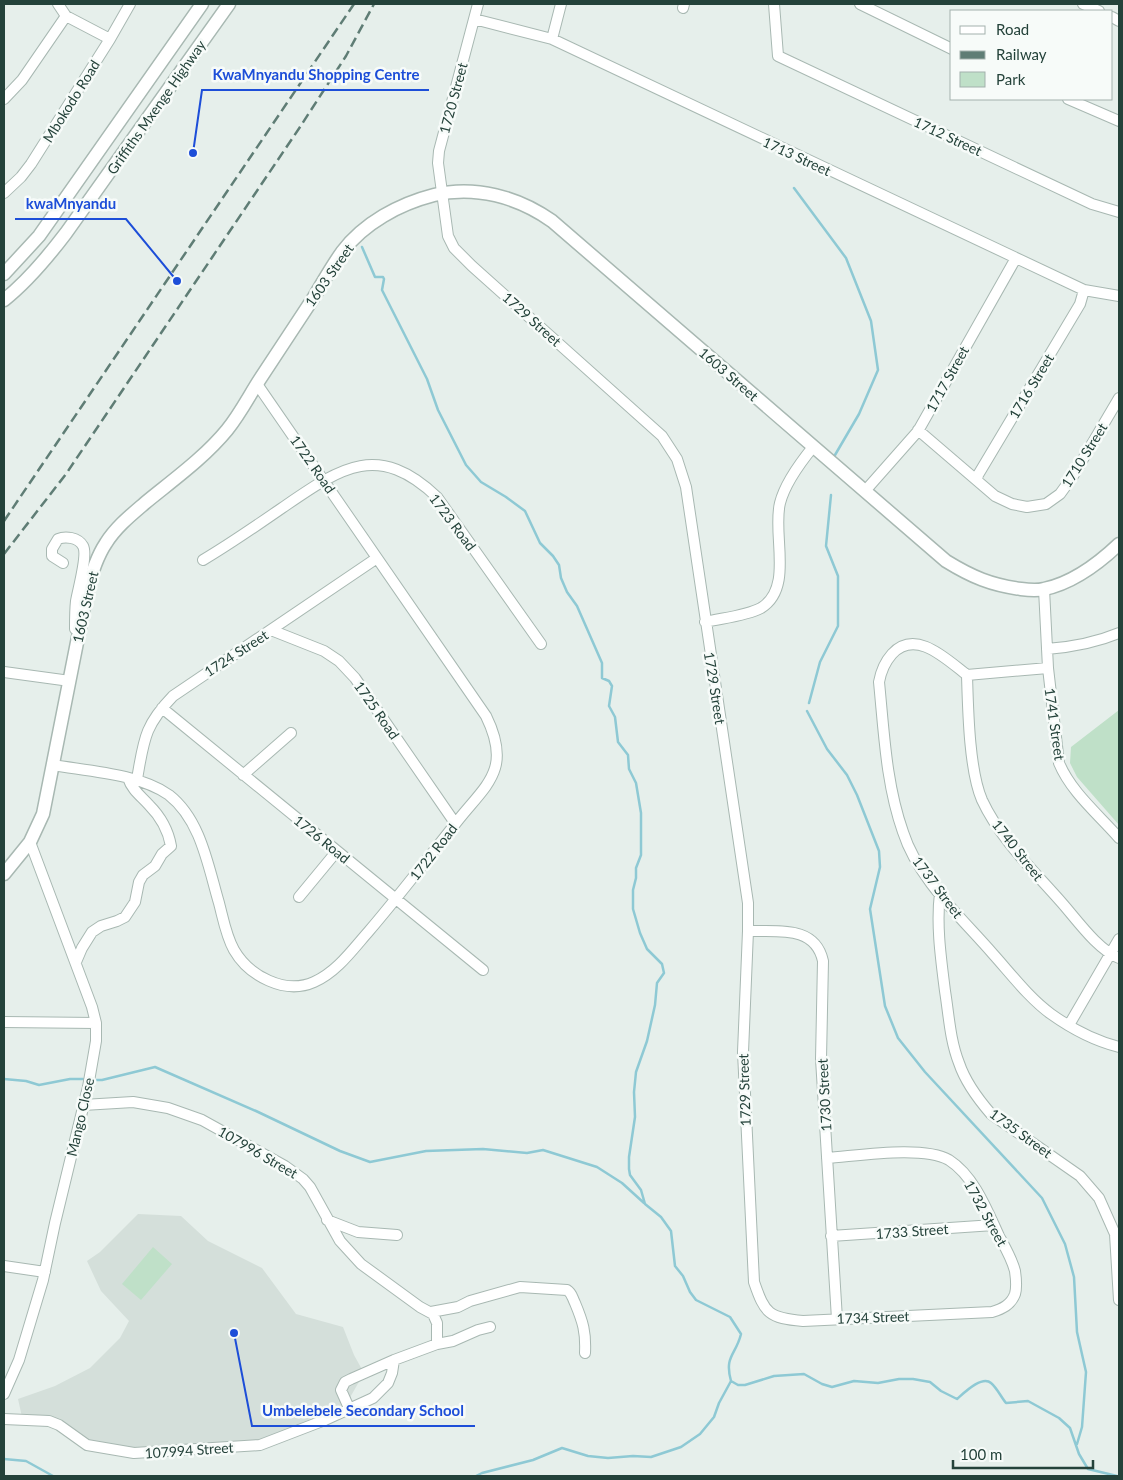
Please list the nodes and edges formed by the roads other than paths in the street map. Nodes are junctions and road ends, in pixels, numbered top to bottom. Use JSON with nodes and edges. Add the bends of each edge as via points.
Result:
{"nodes":[{"id":1,"x":58,"y":4,"type":"edge"},
{"id":2,"x":130,"y":4,"type":"edge"},
{"id":3,"x":202,"y":4,"type":"edge"},
{"id":4,"x":229,"y":4,"type":"edge"},
{"id":5,"x":478,"y":4,"type":"edge"},
{"id":6,"x":561,"y":4,"type":"edge"},
{"id":7,"x":774,"y":4,"type":"edge"},
{"id":8,"x":860,"y":4,"type":"edge"},
{"id":9,"x":1084,"y":4,"type":"edge"},
{"id":10,"x":1097,"y":10,"type":"edge"},
{"id":11,"x":66,"y":16,"type":"junction"},
{"id":12,"x":474,"y":19,"type":"junction"},
{"id":13,"x":110,"y":39,"type":"junction"},
{"id":14,"x":552,"y":39,"type":"junction"},
{"id":15,"x":950,"y":48,"type":"edge"},
{"id":16,"x":4,"y":100,"type":"edge"},
{"id":17,"x":1070,"y":100,"type":"edge"},
{"id":18,"x":1119,"y":121,"type":"edge"},
{"id":19,"x":4,"y":193,"type":"edge"},
{"id":20,"x":442,"y":194,"type":"junction"},
{"id":21,"x":1119,"y":212,"type":"edge"},
{"id":22,"x":1016,"y":258,"type":"junction"},
{"id":23,"x":4,"y":274,"type":"edge"},
{"id":24,"x":1084,"y":290,"type":"junction"},
{"id":25,"x":1119,"y":296,"type":"edge"},
{"id":26,"x":4,"y":300,"type":"edge"},
{"id":27,"x":257,"y":384,"type":"junction"},
{"id":28,"x":1119,"y":398,"type":"edge"},
{"id":29,"x":918,"y":430,"type":"junction"},
{"id":30,"x":813,"y":447,"type":"junction"},
{"id":31,"x":324,"y":479,"type":"junction"},
{"id":32,"x":977,"y":480,"type":"junction"},
{"id":33,"x":864,"y":491,"type":"junction"},
{"id":34,"x":1119,"y":544,"type":"edge"},
{"id":35,"x":377,"y":558,"type":"junction"},
{"id":36,"x":203,"y":560,"type":"dead end"},
{"id":37,"x":63,"y":563,"type":"dead end"},
{"id":38,"x":1044,"y":589,"type":"junction"},
{"id":39,"x":705,"y":622,"type":"junction"},
{"id":40,"x":271,"y":630,"type":"junction"},
{"id":41,"x":1119,"y":633,"type":"edge"},
{"id":42,"x":77,"y":640,"type":"junction"},
{"id":43,"x":541,"y":644,"type":"dead end"},
{"id":44,"x":1047,"y":649,"type":"junction"},
{"id":45,"x":1048,"y":668,"type":"junction"},
{"id":46,"x":4,"y":672,"type":"edge"},
{"id":47,"x":967,"y":675,"type":"junction"},
{"id":48,"x":70,"y":681,"type":"junction"},
{"id":49,"x":162,"y":708,"type":"junction"},
{"id":50,"x":291,"y":734,"type":"dead end"},
{"id":51,"x":53,"y":765,"type":"junction"},
{"id":52,"x":243,"y":775,"type":"junction"},
{"id":53,"x":132,"y":779,"type":"junction"},
{"id":54,"x":455,"y":823,"type":"junction"},
{"id":55,"x":1119,"y":838,"type":"edge"},
{"id":56,"x":30,"y":842,"type":"junction"},
{"id":57,"x":337,"y":851,"type":"junction"},
{"id":58,"x":4,"y":874,"type":"edge"},
{"id":59,"x":940,"y":893,"type":"junction"},
{"id":60,"x":299,"y":897,"type":"dead end"},
{"id":61,"x":396,"y":899,"type":"junction"},
{"id":62,"x":748,"y":931,"type":"junction"},
{"id":63,"x":1119,"y":939,"type":"edge"},
{"id":64,"x":1115,"y":956,"type":"edge"},
{"id":65,"x":76,"y":962,"type":"junction"},
{"id":66,"x":484,"y":970,"type":"dead end"},
{"id":67,"x":4,"y":1022,"type":"edge"},
{"id":68,"x":96,"y":1023,"type":"junction"},
{"id":69,"x":1069,"y":1025,"type":"junction"},
{"id":70,"x":1119,"y":1047,"type":"edge"},
{"id":71,"x":83,"y":1104,"type":"junction"},
{"id":72,"x":827,"y":1158,"type":"junction"},
{"id":73,"x":327,"y":1220,"type":"junction"},
{"id":74,"x":994,"y":1225,"type":"junction"},
{"id":75,"x":397,"y":1235,"type":"dead end"},
{"id":76,"x":831,"y":1236,"type":"junction"},
{"id":77,"x":4,"y":1266,"type":"edge"},
{"id":78,"x":45,"y":1272,"type":"junction"},
{"id":79,"x":754,"y":1282,"type":"joint"},
{"id":80,"x":1119,"y":1300,"type":"edge"},
{"id":81,"x":1010,"y":1303,"type":"joint"},
{"id":82,"x":431,"y":1312,"type":"junction"},
{"id":83,"x":836,"y":1319,"type":"junction"},
{"id":84,"x":490,"y":1327,"type":"dead end"},
{"id":85,"x":437,"y":1344,"type":"junction"},
{"id":86,"x":585,"y":1353,"type":"dead end"},
{"id":87,"x":394,"y":1360,"type":"junction"},
{"id":88,"x":4,"y":1394,"type":"edge"},
{"id":89,"x":349,"y":1408,"type":"junction"},
{"id":90,"x":4,"y":1419,"type":"edge"}],
"edges":[{"from":1,"to":11,"type":"street"},
{"from":2,"to":13,"type":"street","name":"Mbokodo Road"},
{"from":3,"to":23,"type":"street","name":"Griffiths Mxenge Highway","via":[[39,236]]},
{"from":4,"to":26,"type":"street","name":"Griffiths Mxenge Highway","via":[[66,233],[40,266]]},
{"from":5,"to":12,"type":"street","name":"1720 Street"},
{"from":6,"to":14,"type":"street"},
{"from":7,"to":21,"type":"street","name":"1712 Street","via":[[778,56],[1092,204]]},
{"from":8,"to":15,"type":"street"},
{"from":9,"to":10,"type":"street"},
{"from":11,"to":13,"type":"street"},
{"from":11,"to":16,"type":"street","via":[[22,80]]},
{"from":12,"to":14,"type":"street","name":"1713 Street"},
{"from":12,"to":20,"type":"street","name":"1720 Street","via":[[439,151]]},
{"from":13,"to":19,"type":"street","name":"Mbokodo Road","via":[[31,164]]},
{"from":14,"to":22,"type":"street","name":"1713 Street"},
{"from":17,"to":18,"type":"street"},
{"from":20,"to":27,"type":"street","name":"1603 Street","via":[[416,200],[389,213],[356,237]]},
{"from":20,"to":30,"type":"street","name":"1603 Street","via":[[462,191],[502,197],[545,216]]},
{"from":20,"to":39,"type":"street","name":"1729 Street","via":[[448,236],[454,248],[653,427],[670,446],[686,487]]},
{"from":22,"to":24,"type":"street","name":"1713 Street"},
{"from":22,"to":29,"type":"street","name":"1717 Street"},
{"from":24,"to":25,"type":"street","name":"1713 Street"},
{"from":24,"to":32,"type":"street","name":"1716 Street","via":[[1080,304]]},
{"from":27,"to":31,"type":"street","name":"1722 Road"},
{"from":27,"to":42,"type":"street","name":"1603 Street","via":[[238,416],[217,442],[137,510],[105,543],[90,576]]},
{"from":28,"to":32,"type":"street","name":"1710 Street","via":[[1073,476],[1060,494],[1046,504],[1028,507],[1012,504],[995,496]]},
{"from":29,"to":32,"type":"street","name":"1710 Street"},
{"from":29,"to":33,"type":"street","name":"1717 Street"},
{"from":30,"to":33,"type":"street","name":"1603 Street"},
{"from":30,"to":39,"type":"street","via":[[780,502],[780,578],[769,602],[753,611]]},
{"from":31,"to":35,"type":"street","name":"1722 Road"},
{"from":31,"to":36,"type":"street","name":"1723 Road"},
{"from":31,"to":43,"type":"street","name":"1723 Road","via":[[341,470],[365,465],[391,467],[408,473],[423,484],[437,497]]},
{"from":33,"to":38,"type":"street","name":"1603 Street","via":[[946,561],[967,574],[1003,587]]},
{"from":34,"to":38,"type":"street","name":"1603 Street","via":[[1101,561]]},
{"from":35,"to":40,"type":"street","name":"1724 Street"},
{"from":35,"to":54,"type":"street","name":"1722 Road","via":[[492,727],[498,751],[496,767],[482,792]]},
{"from":37,"to":42,"type":"street","via":[[52,556],[58,539],[80,542],[84,549],[76,602]]},
{"from":38,"to":44,"type":"street","name":"1741 Street"},
{"from":39,"to":62,"type":"street","name":"1729 Street","via":[[748,903]]},
{"from":40,"to":49,"type":"street","name":"1724 Street","via":[[192,682]]},
{"from":40,"to":54,"type":"street","name":"1725 Road","via":[[324,651],[347,669]]},
{"from":41,"to":44,"type":"street","via":[[1078,647]]},
{"from":42,"to":48,"type":"street","name":"1603 Street"},
{"from":44,"to":45,"type":"street","name":"1741 Street"},
{"from":45,"to":47,"type":"street"},
{"from":45,"to":55,"type":"street","name":"1741 Street","via":[[1057,755],[1064,774]]},
{"from":46,"to":48,"type":"street"},
{"from":47,"to":59,"type":"street","name":"1737 Street","via":[[936,652],[916,644],[896,650],[882,670],[879,682],[889,774],[903,834],[914,857]]},
{"from":47,"to":64,"type":"street","name":"1740 Street","via":[[972,753],[982,799],[1007,839],[1079,923]]},
{"from":48,"to":51,"type":"street","name":"1603 Street"},
{"from":49,"to":52,"type":"street","name":"1726 Road"},
{"from":49,"to":53,"type":"street","name":"1724 Street","via":[[144,738]]},
{"from":50,"to":52,"type":"street"},
{"from":51,"to":53,"type":"street","name":"1722 Road"},
{"from":51,"to":56,"type":"street","name":"1603 Street","via":[[43,814]]},
{"from":52,"to":57,"type":"street","name":"1726 Road"},
{"from":53,"to":61,"type":"street","name":"1722 Road","via":[[169,796],[190,818],[234,949],[248,968],[268,981],[293,987],[320,979],[337,967]]},
{"from":53,"to":65,"type":"street","via":[[133,789],[161,818],[169,832],[171,846],[155,866],[142,875],[135,902],[125,917],[92,932]]},
{"from":54,"to":61,"type":"street","name":"1722 Road"},
{"from":56,"to":58,"type":"street","name":"1603 Street"},
{"from":56,"to":65,"type":"street","name":"Mango Close"},
{"from":57,"to":60,"type":"street"},
{"from":57,"to":61,"type":"street","name":"1726 Road"},
{"from":59,"to":69,"type":"street","name":"1737 Street","via":[[1030,996]]},
{"from":59,"to":80,"type":"street","name":"1735 Street","via":[[938,910],[943,972],[952,1042],[959,1064],[991,1114],[1080,1176],[1099,1198],[1115,1234]]},
{"from":61,"to":66,"type":"street","name":"1726 Road"},
{"from":62,"to":72,"type":"street","name":"1730 Street","via":[[802,935],[816,943],[821,952]]},
{"from":62,"to":79,"type":"street","name":"1729 Street","via":[[743,1052]]},
{"from":63,"to":64,"type":"street"},
{"from":64,"to":69,"type":"street"},
{"from":65,"to":68,"type":"street","name":"Mango Close"},
{"from":67,"to":68,"type":"street"},
{"from":68,"to":71,"type":"street","name":"Mango Close","via":[[96,1041]]},
{"from":69,"to":70,"type":"street","name":"1737 Street","via":[[1098,1041]]},
{"from":71,"to":73,"type":"street","name":"107996 Street","via":[[153,1104],[202,1120],[262,1152],[303,1179],[310,1186]]},
{"from":71,"to":78,"type":"street","name":"Mango Close"},
{"from":72,"to":74,"type":"street","name":"1732 Street","via":[[907,1152],[948,1160],[968,1179]]},
{"from":72,"to":76,"type":"street","name":"1730 Street"},
{"from":73,"to":75,"type":"street","via":[[358,1232]]},
{"from":73,"to":82,"type":"street","name":"107996 Street","via":[[360,1264]]},
{"from":74,"to":76,"type":"street","name":"1733 Street"},
{"from":74,"to":81,"type":"street","name":"1732 Street","via":[[1015,1273],[1016,1291]]},
{"from":76,"to":83,"type":"street","name":"1730 Street"},
{"from":77,"to":78,"type":"street"},
{"from":78,"to":88,"type":"street","name":"Mango Close","via":[[19,1360]]},
{"from":79,"to":83,"type":"street","name":"1734 Street","via":[[764,1307],[775,1316],[803,1321]]},
{"from":81,"to":83,"type":"street","name":"1734 Street","via":[[992,1312]]},
{"from":82,"to":85,"type":"street","via":[[437,1323]]},
{"from":82,"to":86,"type":"street","via":[[520,1287],[567,1290],[572,1294],[585,1330]]},
{"from":84,"to":85,"type":"street"},
{"from":85,"to":87,"type":"street"},
{"from":87,"to":89,"type":"street","name":"107994 Street","via":[[388,1383],[374,1398]]},
{"from":87,"to":89,"type":"street","via":[[345,1382],[341,1390]]},
{"from":89,"to":90,"type":"street","name":"107994 Street","via":[[260,1445],[147,1453],[88,1445],[49,1421]]}]}
